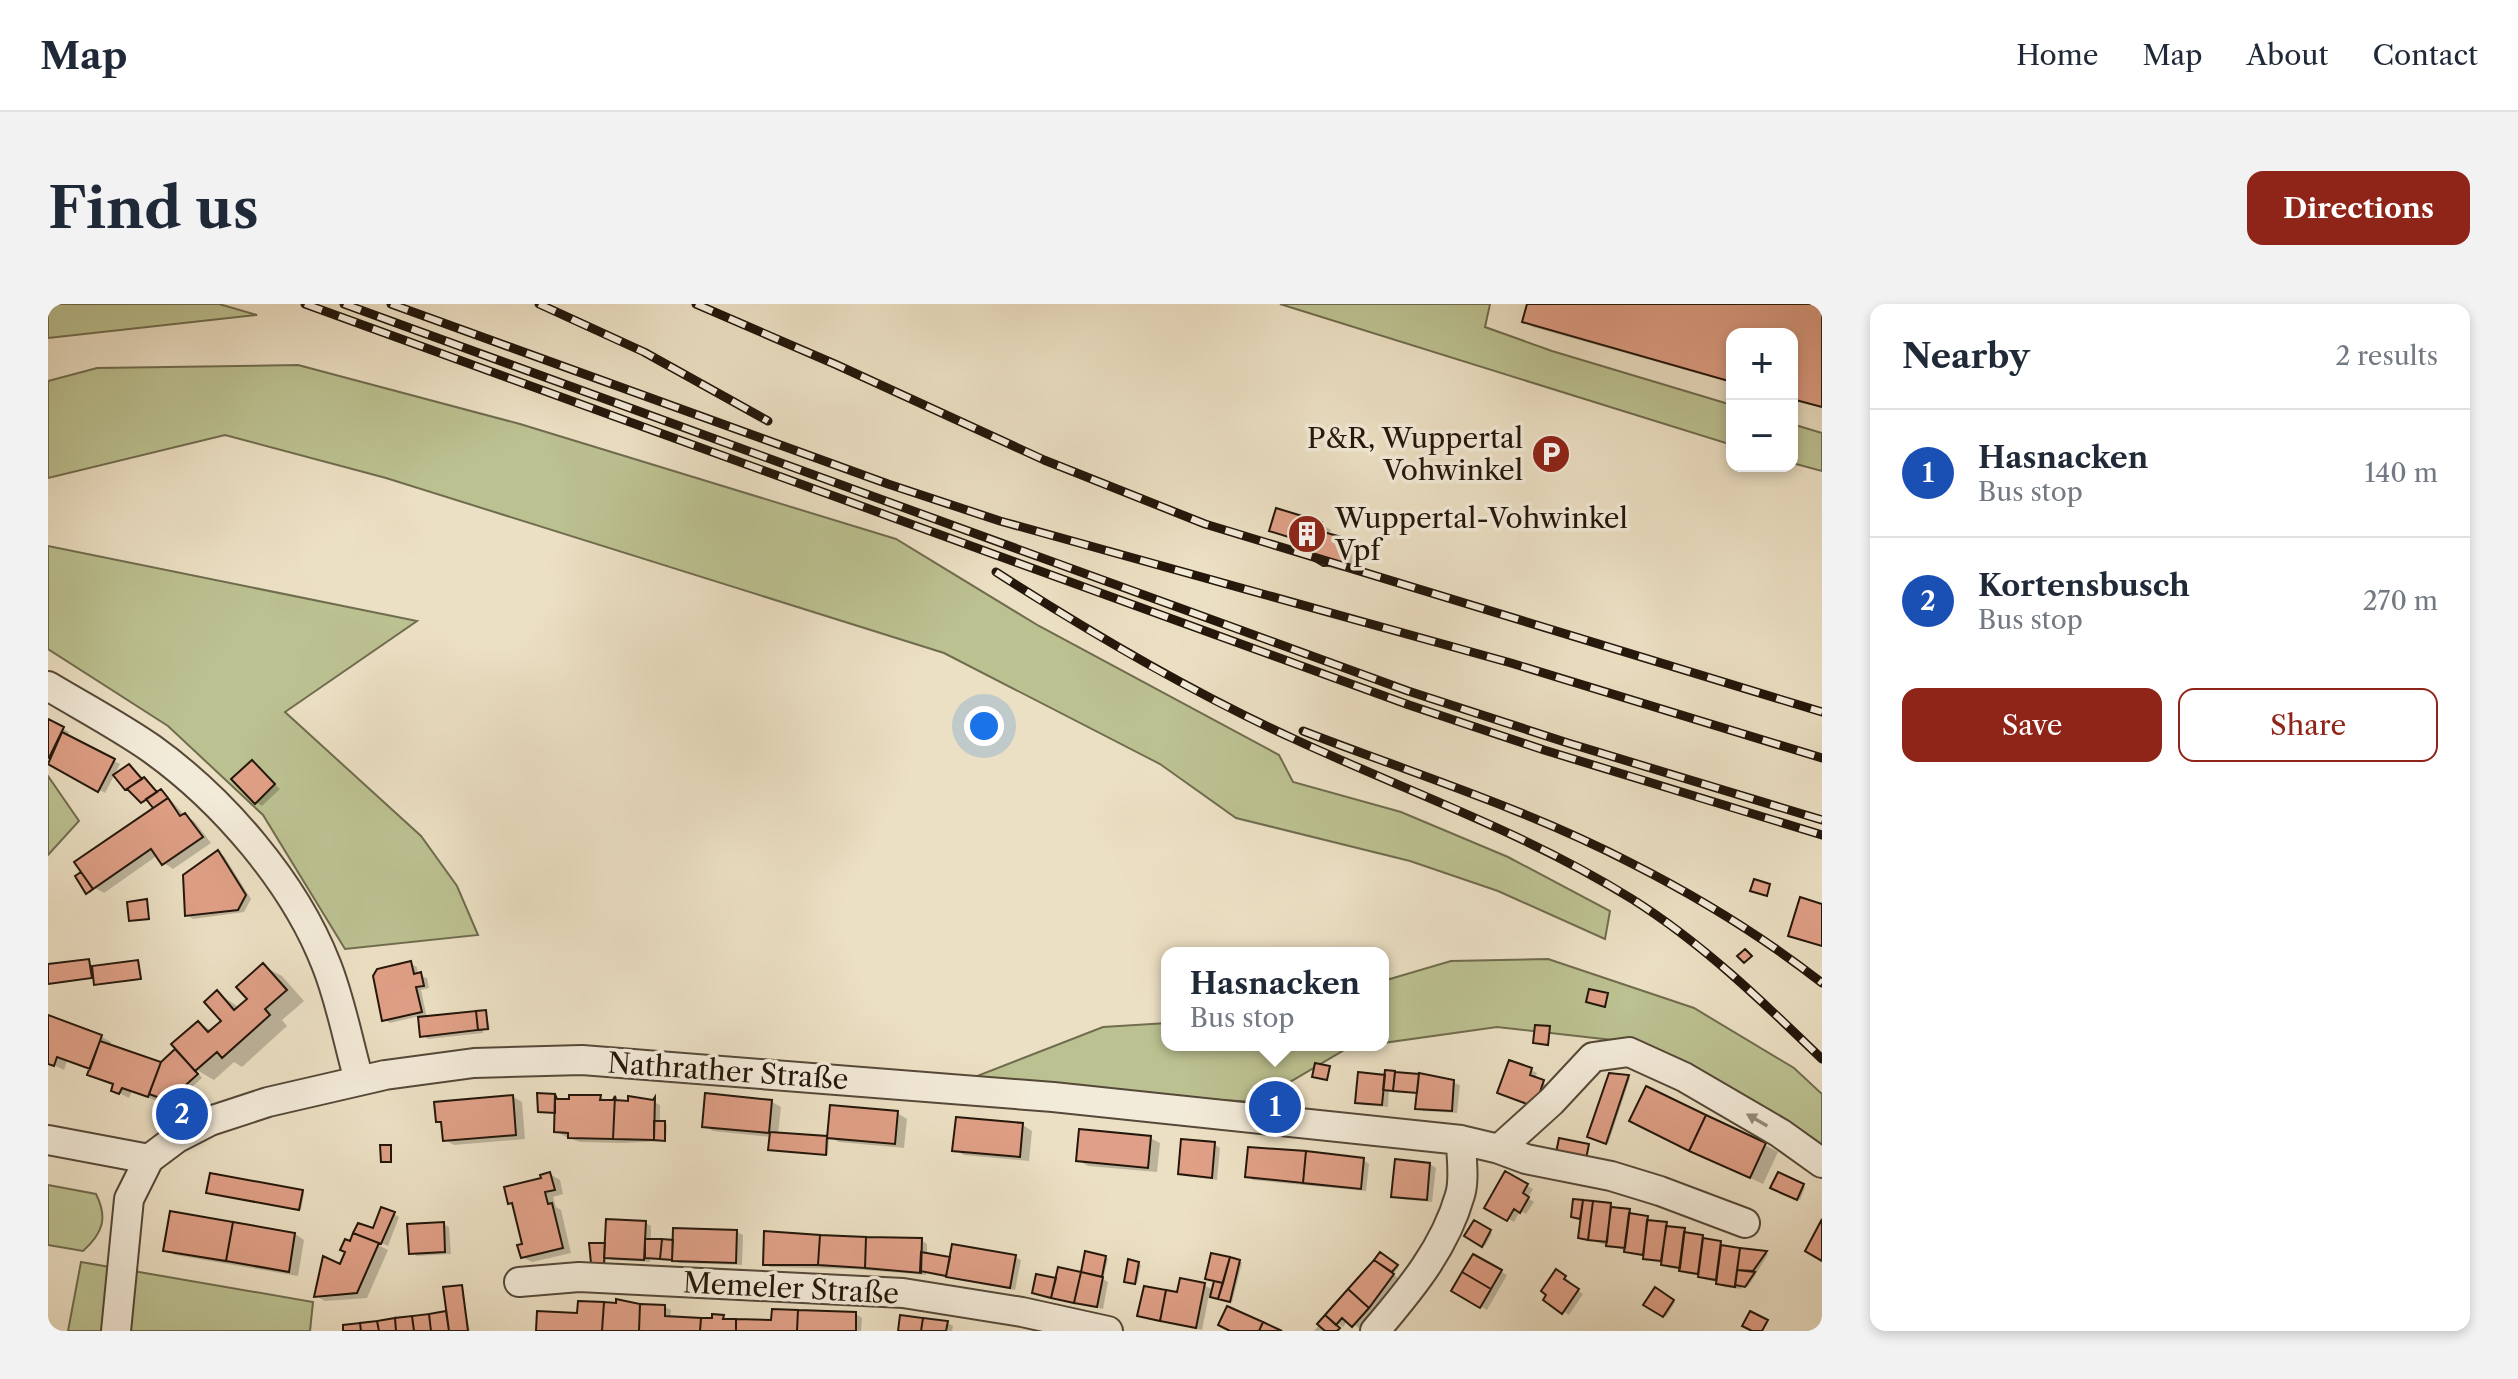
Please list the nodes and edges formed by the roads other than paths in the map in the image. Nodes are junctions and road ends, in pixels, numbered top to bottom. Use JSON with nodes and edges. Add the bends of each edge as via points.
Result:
{"nodes":[{"id":1,"x":48,"y":686,"type":"edge"},
{"id":2,"x":359,"y":1080,"type":"junction"},
{"id":3,"x":48,"y":1140,"type":"edge"},
{"id":4,"x":1461,"y":1140,"type":"junction"},
{"id":5,"x":1499,"y":1149,"type":"junction"},
{"id":6,"x":149,"y":1159,"type":"junction"},
{"id":7,"x":1822,"y":1163,"type":"edge"},
{"id":8,"x":1745,"y":1223,"type":"dead end"},
{"id":9,"x":519,"y":1282,"type":"dead end"},
{"id":10,"x":116,"y":1331,"type":"edge"},
{"id":11,"x":1108,"y":1331,"type":"edge"},
{"id":12,"x":1375,"y":1331,"type":"edge"}],
"edges":[{"from":1,"to":2,"type":"street","via":[[154,751],[256,849],[325,959]]},
{"from":2,"to":4,"type":"street","name":"Nathrather Straße","via":[[474,1063],[582,1060],[1053,1097]]},
{"from":2,"to":6,"type":"street","name":"Nathrather Straße","via":[[210,1121]]},
{"from":3,"to":6,"type":"street"},
{"from":4,"to":5,"type":"street","name":"Nathrather Straße"},
{"from":4,"to":12,"type":"street","via":[[1461,1193],[1438,1246]]},
{"from":7,"to":5,"type":"street","one_way":true,"via":[[1684,1077],[1629,1052],[1593,1057]]},
{"from":5,"to":8,"type":"street","name":"Nathrather Straße","via":[[1611,1176]]},
{"from":6,"to":10,"type":"street","name":"Nathrather Straße","via":[[129,1199]]},
{"from":9,"to":11,"type":"street","name":"Memeler Straße","via":[[579,1277],[903,1293]]}]}
